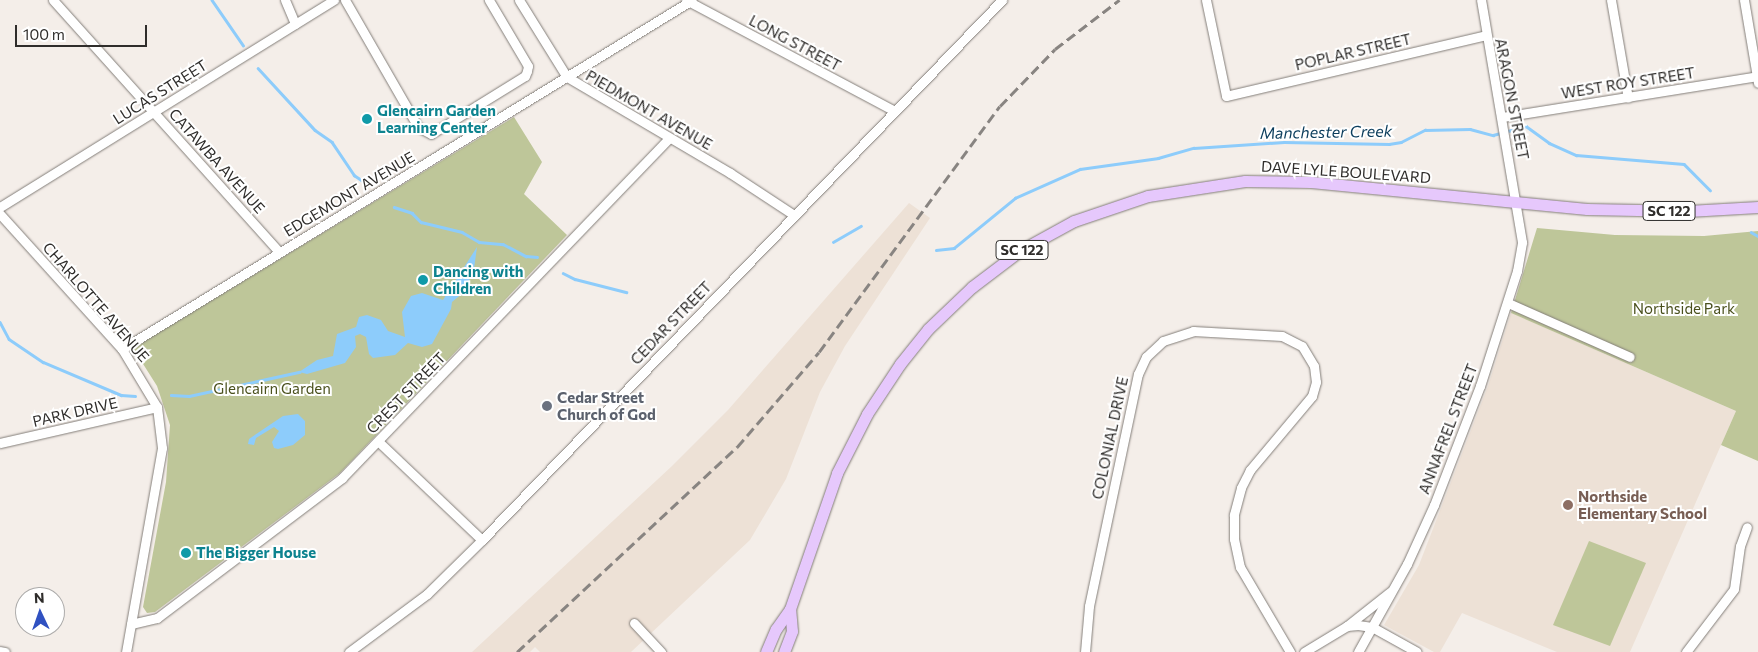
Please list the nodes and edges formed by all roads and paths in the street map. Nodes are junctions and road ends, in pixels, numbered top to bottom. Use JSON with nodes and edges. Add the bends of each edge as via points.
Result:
{"nodes":[{"id":1,"x":54,"y":0,"type":"edge"},
{"id":2,"x":285,"y":0,"type":"edge"},
{"id":3,"x":334,"y":0,"type":"edge"},
{"id":4,"x":345,"y":0,"type":"edge"},
{"id":5,"x":490,"y":0,"type":"edge"},
{"id":6,"x":519,"y":0,"type":"edge"},
{"id":7,"x":1002,"y":0,"type":"edge"},
{"id":8,"x":1206,"y":0,"type":"edge"},
{"id":9,"x":1481,"y":0,"type":"edge"},
{"id":10,"x":1611,"y":0,"type":"edge"},
{"id":11,"x":1744,"y":0,"type":"edge"},
{"id":12,"x":689,"y":1,"type":"edge"},
{"id":13,"x":295,"y":24,"type":"junction"},
{"id":14,"x":1486,"y":35,"type":"junction"},
{"id":15,"x":567,"y":77,"type":"junction"},
{"id":16,"x":1758,"y":78,"type":"edge"},
{"id":17,"x":1628,"y":98,"type":"junction"},
{"id":18,"x":893,"y":110,"type":"junction"},
{"id":19,"x":154,"y":111,"type":"junction"},
{"id":20,"x":1502,"y":116,"type":"junction"},
{"id":21,"x":668,"y":139,"type":"junction"},
{"id":22,"x":1516,"y":202,"type":"junction"},
{"id":23,"x":0,"y":207,"type":"edge"},
{"id":24,"x":1758,"y":207,"type":"edge"},
{"id":25,"x":0,"y":214,"type":"edge"},
{"id":26,"x":794,"y":215,"type":"junction"},
{"id":27,"x":279,"y":252,"type":"junction"},
{"id":28,"x":1508,"y":303,"type":"junction"},
{"id":29,"x":122,"y":349,"type":"junction"},
{"id":30,"x":1630,"y":357,"type":"dead end"},
{"id":31,"x":157,"y":407,"type":"junction"},
{"id":32,"x":379,"y":442,"type":"junction"},
{"id":33,"x":0,"y":443,"type":"edge"},
{"id":34,"x":1747,"y":527,"type":"dead end"},
{"id":35,"x":482,"y":540,"type":"junction"},
{"id":36,"x":1394,"y":588,"type":"junction"},
{"id":37,"x":790,"y":610,"type":"junction"},
{"id":38,"x":634,"y":623,"type":"dead end"},
{"id":39,"x":131,"y":624,"type":"junction"},
{"id":40,"x":1347,"y":626,"type":"junction"},
{"id":41,"x":1372,"y":627,"type":"junction"},
{"id":42,"x":0,"y":651,"type":"edge"},
{"id":43,"x":5,"y":652,"type":"edge"},
{"id":44,"x":126,"y":652,"type":"edge"},
{"id":45,"x":349,"y":652,"type":"edge"},
{"id":46,"x":661,"y":652,"type":"edge"},
{"id":47,"x":766,"y":652,"type":"edge"},
{"id":48,"x":784,"y":652,"type":"edge"},
{"id":49,"x":1086,"y":652,"type":"edge"},
{"id":50,"x":1290,"y":652,"type":"edge"},
{"id":51,"x":1304,"y":652,"type":"edge"},
{"id":52,"x":1358,"y":652,"type":"edge"},
{"id":53,"x":1417,"y":652,"type":"edge"},
{"id":54,"x":1686,"y":652,"type":"edge"}],
"edges":[{"from":1,"to":19,"type":"street","name":"CATAWBA AVENUE"},
{"from":2,"to":13,"type":"street"},
{"from":3,"to":13,"type":"street","name":"LUCAS STREET"},
{"from":4,"to":5,"type":"street","via":[[418,127],[431,134],[525,76],[528,66]]},
{"from":6,"to":15,"type":"street","name":"PIEDMONT AVENUE"},
{"from":7,"to":18,"type":"street","name":"CEDAR STREET"},
{"from":8,"to":14,"type":"street","name":"POPLAR STREET","via":[[1226,96]]},
{"from":9,"to":14,"type":"street","name":"ARAGON STREET"},
{"from":10,"to":17,"type":"street"},
{"from":11,"to":16,"type":"street"},
{"from":12,"to":15,"type":"street","name":"EDGEMONT AVENUE"},
{"from":12,"to":18,"type":"street","name":"LONG STREET"},
{"from":13,"to":19,"type":"street","name":"LUCAS STREET"},
{"from":14,"to":20,"type":"street","name":"ARAGON STREET"},
{"from":15,"to":21,"type":"street","name":"PIEDMONT AVENUE"},
{"from":15,"to":27,"type":"street","name":"EDGEMONT AVENUE"},
{"from":16,"to":17,"type":"street","name":"WEST ROY STREET"},
{"from":17,"to":20,"type":"street","name":"WEST ROY STREET"},
{"from":18,"to":26,"type":"street","name":"CEDAR STREET"},
{"from":19,"to":23,"type":"street","name":"LUCAS STREET"},
{"from":19,"to":27,"type":"street","name":"CATAWBA AVENUE"},
{"from":20,"to":22,"type":"street","name":"ARAGON STREET"},
{"from":21,"to":26,"type":"street","name":"PIEDMONT AVENUE","via":[[730,173]]},
{"from":21,"to":32,"type":"street","name":"CREST STREET"},
{"from":22,"to":24,"type":"main road","name":"DAVE LYLE BOULEVARD","number":"SC 122","via":[[1640,210]]},
{"from":22,"to":28,"type":"street","name":"ANNAFREL STREET","via":[[1522,242]]},
{"from":22,"to":37,"type":"main road","name":"DAVE LYLE BOULEVARD","number":"SC 122","via":[[1311,182],[1245,181],[1148,196],[1108,208],[1047,235],[996,268],[949,307],[883,389],[836,473]]},
{"from":25,"to":29,"type":"street","name":"CHARLOTTE AVENUE"},
{"from":26,"to":35,"type":"street","name":"CEDAR STREET"},
{"from":27,"to":29,"type":"street","name":"EDGEMONT AVENUE"},
{"from":28,"to":30,"type":"street"},
{"from":28,"to":36,"type":"street","name":"ANNAFREL STREET","via":[[1468,420],[1434,505]]},
{"from":29,"to":31,"type":"street","name":"CHARLOTTE AVENUE"},
{"from":31,"to":33,"type":"street","name":"PARK DRIVE"},
{"from":31,"to":39,"type":"street","name":"CHARLOTTE AVENUE","via":[[162,448]]},
{"from":32,"to":35,"type":"street"},
{"from":32,"to":39,"type":"street","name":"CREST STREET","via":[[342,478],[157,618]]},
{"from":34,"to":54,"type":"street","via":[[1740,546],[1734,589]]},
{"from":35,"to":45,"type":"street","name":"CEDAR STREET","via":[[427,594]]},
{"from":36,"to":40,"type":"street"},
{"from":36,"to":41,"type":"street","name":"ANNAFREL STREET"},
{"from":37,"to":47,"type":"main road","name":"DAVE LYLE BOULEVARD","number":"SC 122","via":[[776,629]]},
{"from":37,"to":48,"type":"main road","name":"DAVE LYLE BOULEVARD","number":"SC 122","via":[[792,631]]},
{"from":38,"to":46,"type":"street"},
{"from":39,"to":44,"type":"street","name":"CHARLOTTE AVENUE"},
{"from":40,"to":41,"type":"street"},
{"from":40,"to":51,"type":"street"},
{"from":41,"to":52,"type":"street","name":"ANNAFREL STREET"},
{"from":41,"to":53,"type":"street"},
{"from":42,"to":43,"type":"street"},
{"from":49,"to":50,"type":"street","name":"COLONIAL DRIVE","via":[[1088,614],[1138,374],[1146,357],[1163,341],[1193,331],[1282,336],[1302,346],[1314,366],[1316,382],[1312,396],[1250,470],[1234,515],[1234,539],[1240,567]]}]}
